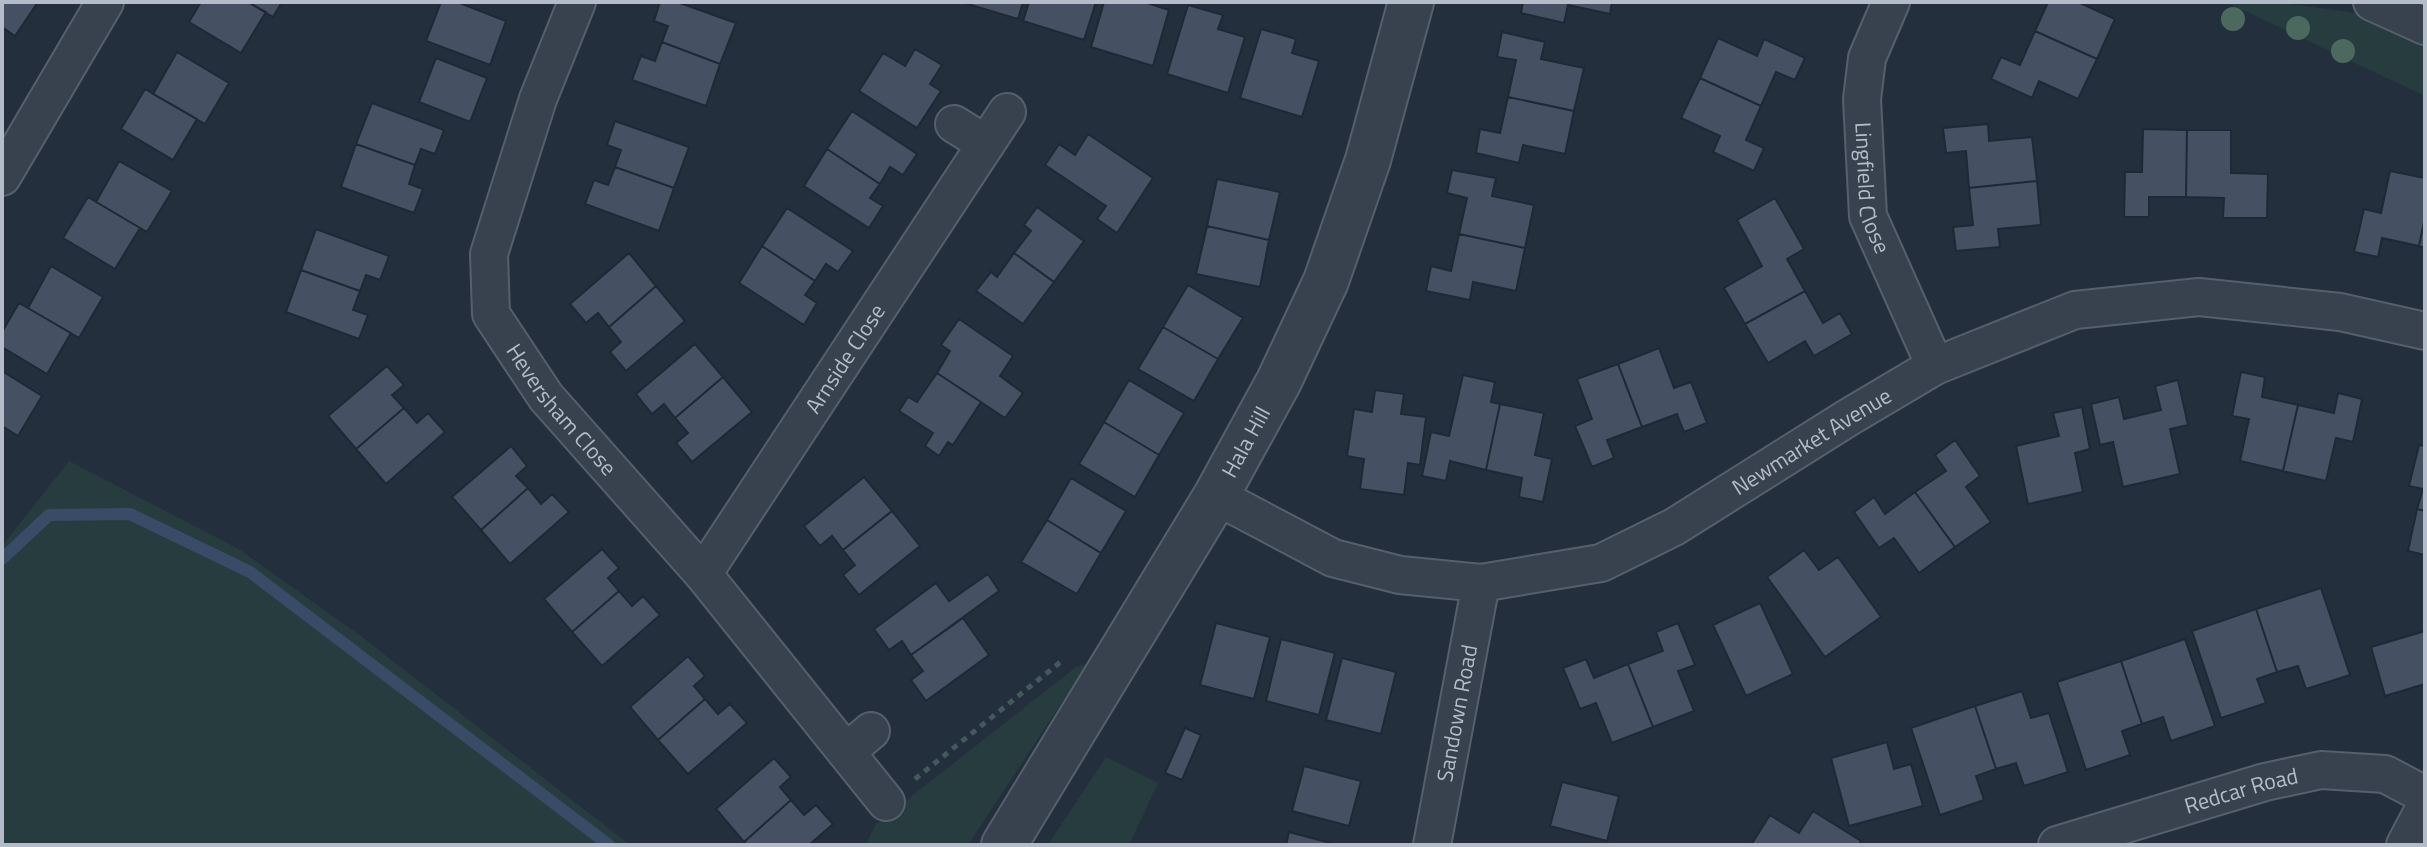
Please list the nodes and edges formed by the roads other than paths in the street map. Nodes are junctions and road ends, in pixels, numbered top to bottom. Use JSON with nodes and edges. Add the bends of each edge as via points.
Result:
{"nodes":[{"id":1,"x":105,"y":2,"type":"edge"},
{"id":2,"x":577,"y":2,"type":"edge"},
{"id":3,"x":1411,"y":2,"type":"edge"},
{"id":4,"x":1891,"y":2,"type":"edge"},
{"id":5,"x":2372,"y":2,"type":"edge"},
{"id":6,"x":2425,"y":26,"type":"edge"},
{"id":7,"x":1007,"y":112,"type":"dead end"},
{"id":8,"x":954,"y":124,"type":"dead end"},
{"id":9,"x":986,"y":144,"type":"junction"},
{"id":10,"x":2,"y":177,"type":"edge"},
{"id":11,"x":2425,"y":331,"type":"edge"},
{"id":12,"x":1935,"y":366,"type":"junction"},
{"id":13,"x":1216,"y":496,"type":"junction"},
{"id":14,"x":703,"y":574,"type":"junction"},
{"id":15,"x":1481,"y":583,"type":"junction"},
{"id":16,"x":2425,"y":795,"type":"edge"},
{"id":17,"x":886,"y":802,"type":"road end"},
{"id":18,"x":2425,"y":807,"type":"edge"},
{"id":19,"x":1004,"y":845,"type":"edge"},
{"id":20,"x":1432,"y":845,"type":"edge"},
{"id":21,"x":2057,"y":845,"type":"edge"},
{"id":22,"x":2405,"y":845,"type":"edge"}],
"edges":[{"from":1,"to":10,"type":"street"},
{"from":2,"to":14,"type":"street","name":"Heversham Close","via":[[538,99],[489,254],[491,314],[546,397]]},
{"from":3,"to":13,"type":"street","name":"Hala Hill","via":[[1368,160],[1326,281]]},
{"from":4,"to":12,"type":"street","name":"Lingfield Close","via":[[1867,58],[1862,99],[1868,216]]},
{"from":5,"to":6,"type":"street"},
{"from":7,"to":9,"type":"street","name":"Arnside Close"},
{"from":8,"to":9,"type":"street"},
{"from":9,"to":14,"type":"street","name":"Arnside Close"},
{"from":11,"to":12,"type":"street","name":"Newmarket Avenue","via":[[2340,312],[2199,297],[2075,310]]},
{"from":12,"to":15,"type":"street","name":"Newmarket Avenue","via":[[1674,527],[1601,563]]},
{"from":13,"to":15,"type":"street","name":"Newmarket Avenue","via":[[1333,558],[1400,575]]},
{"from":13,"to":19,"type":"street","name":"Hala Hill"},
{"from":14,"to":17,"type":"street","name":"Heversham Close","via":[[858,741]]},
{"from":15,"to":20,"type":"street","name":"Sandown Road"},
{"from":16,"to":21,"type":"street","name":"Redcar Road","via":[[2385,774],[2321,770]]},
{"from":18,"to":22,"type":"street"}]}
